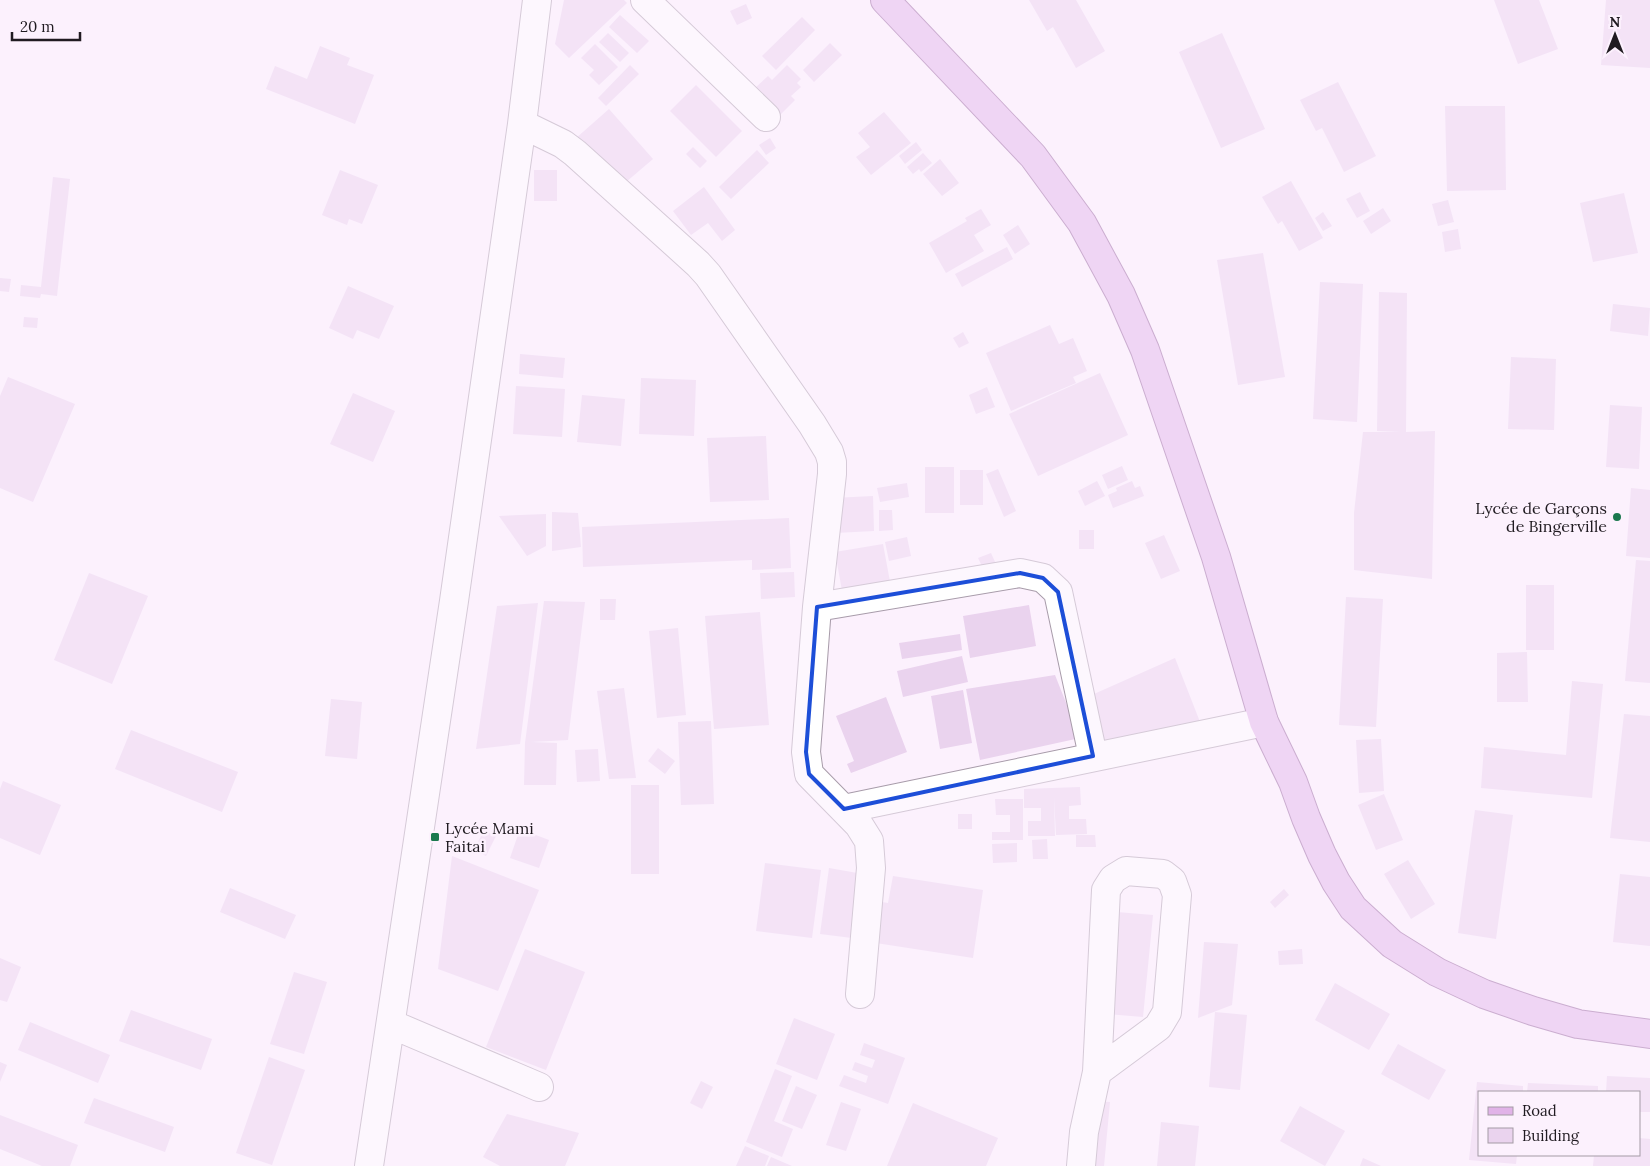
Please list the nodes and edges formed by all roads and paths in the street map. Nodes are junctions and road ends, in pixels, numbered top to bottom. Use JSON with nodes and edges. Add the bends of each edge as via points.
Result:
{"nodes":[{"id":1,"x":537,"y":0,"type":"edge"},
{"id":2,"x":645,"y":0,"type":"edge"},
{"id":3,"x":885,"y":0,"type":"edge"},
{"id":4,"x":766,"y":116,"type":"dead end"},
{"id":5,"x":522,"y":124,"type":"junction"},
{"id":6,"x":817,"y":607,"type":"junction"},
{"id":7,"x":1264,"y":722,"type":"junction"},
{"id":8,"x":1093,"y":756,"type":"junction"},
{"id":9,"x":844,"y":810,"type":"junction"},
{"id":10,"x":860,"y":994,"type":"dead end"},
{"id":11,"x":390,"y":1024,"type":"junction"},
{"id":12,"x":1650,"y":1034,"type":"edge"},
{"id":13,"x":1097,"y":1072,"type":"junction"},
{"id":14,"x":538,"y":1087,"type":"dead end"},
{"id":15,"x":369,"y":1166,"type":"edge"},
{"id":16,"x":1081,"y":1166,"type":"edge"}],
"edges":[{"from":1,"to":5,"type":"street"},
{"from":2,"to":4,"type":"street"},
{"from":3,"to":7,"type":"main road","via":[[1033,156],[1082,223],[1121,295],[1145,350],[1216,557]]},
{"from":5,"to":6,"type":"street","via":[[576,153],[693,259],[708,275],[816,430],[832,462]]},
{"from":5,"to":11,"type":"street"},
{"from":6,"to":8,"type":"street","via":[[1020,573],[1043,578],[1058,592]]},
{"from":6,"to":9,"type":"street","via":[[806,752],[809,774]]},
{"from":7,"to":8,"type":"street"},
{"from":7,"to":12,"type":"main road","via":[[1336,882],[1353,908],[1392,944],[1437,972],[1484,994],[1578,1024]]},
{"from":8,"to":9,"type":"street"},
{"from":9,"to":10,"type":"street","via":[[860,825],[869,841],[871,868]]},
{"from":11,"to":14,"type":"street"},
{"from":11,"to":15,"type":"street"},
{"from":13,"to":13,"type":"street","via":[[1106,890],[1113,879],[1126,871],[1163,874],[1172,881],[1177,895],[1167,1012],[1158,1027]]},
{"from":13,"to":16,"type":"street","via":[[1084,1132]]}]}
